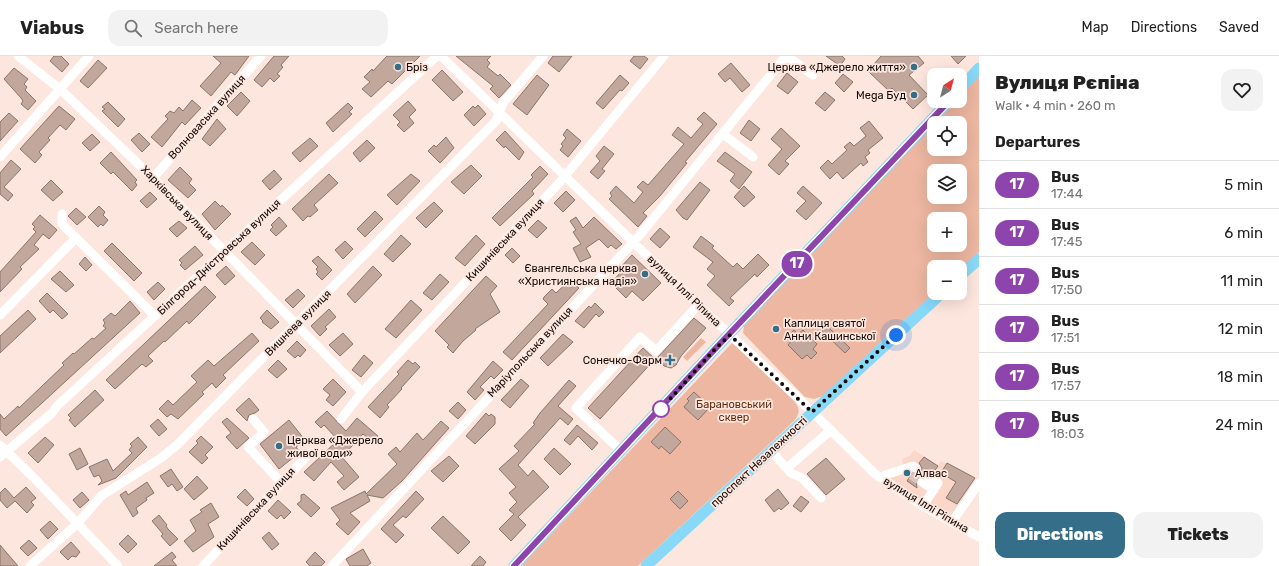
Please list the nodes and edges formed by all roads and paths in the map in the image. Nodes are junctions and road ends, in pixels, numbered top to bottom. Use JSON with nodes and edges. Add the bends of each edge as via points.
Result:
{"nodes":[{"id":1,"x":18,"y":56,"type":"edge"},
{"id":2,"x":89,"y":56,"type":"edge"},
{"id":3,"x":261,"y":56,"type":"edge"},
{"id":4,"x":437,"y":56,"type":"edge"},
{"id":5,"x":441,"y":56,"type":"edge"},
{"id":6,"x":543,"y":56,"type":"edge"},
{"id":7,"x":664,"y":56,"type":"edge"},
{"id":8,"x":786,"y":56,"type":"edge"},
{"id":9,"x":979,"y":68,"type":"edge"},
{"id":10,"x":813,"y":75,"type":"dead end"},
{"id":11,"x":967,"y":81,"type":"edge"},
{"id":12,"x":60,"y":89,"type":"junction"},
{"id":13,"x":942,"y":108,"type":"edge"},
{"id":14,"x":499,"y":112,"type":"junction"},
{"id":15,"x":723,"y":134,"type":"junction"},
{"id":16,"x":0,"y":157,"type":"edge"},
{"id":17,"x":753,"y":157,"type":"dead end"},
{"id":18,"x":565,"y":176,"type":"junction"},
{"id":19,"x":153,"y":178,"type":"junction"},
{"id":20,"x":62,"y":214,"type":"dead end"},
{"id":21,"x":76,"y":238,"type":"junction"},
{"id":22,"x":633,"y":242,"type":"junction"},
{"id":23,"x":224,"y":252,"type":"junction"},
{"id":24,"x":979,"y":259,"type":"edge"},
{"id":25,"x":967,"y":270,"type":"edge"},
{"id":26,"x":934,"y":300,"type":"edge"},
{"id":27,"x":698,"y":305,"type":"junction"},
{"id":28,"x":0,"y":315,"type":"edge"},
{"id":29,"x":155,"y":316,"type":"junction"},
{"id":30,"x":296,"y":325,"type":"junction"},
{"id":31,"x":730,"y":335,"type":"junction"},
{"id":32,"x":362,"y":392,"type":"junction"},
{"id":33,"x":812,"y":412,"type":"junction"},
{"id":34,"x":253,"y":419,"type":"dead end"},
{"id":35,"x":341,"y":420,"type":"dead end"},
{"id":36,"x":830,"y":430,"type":"junction"},
{"id":37,"x":771,"y":450,"type":"junction"},
{"id":38,"x":2,"y":451,"type":"edge"},
{"id":39,"x":621,"y":451,"type":"junction"},
{"id":40,"x":310,"y":453,"type":"dead end"},
{"id":41,"x":787,"y":468,"type":"junction"},
{"id":42,"x":910,"y":471,"type":"tunnel mouth"},
{"id":43,"x":879,"y":477,"type":"junction"},
{"id":44,"x":924,"y":478,"type":"tunnel mouth"},
{"id":45,"x":281,"y":482,"type":"junction"},
{"id":46,"x":979,"y":483,"type":"edge"},
{"id":47,"x":821,"y":498,"type":"dead end"},
{"id":48,"x":923,"y":506,"type":"junction"},
{"id":49,"x":952,"y":522,"type":"junction"},
{"id":50,"x":78,"y":523,"type":"junction"},
{"id":51,"x":979,"y":537,"type":"edge"},
{"id":52,"x":30,"y":566,"type":"edge"},
{"id":53,"x":118,"y":566,"type":"edge"},
{"id":54,"x":203,"y":566,"type":"edge"},
{"id":55,"x":332,"y":566,"type":"edge"},
{"id":56,"x":514,"y":566,"type":"edge"},
{"id":57,"x":646,"y":566,"type":"edge"}],
"edges":[{"from":1,"to":12,"type":"street","name":"Харківська вулиця"},
{"from":2,"to":12,"type":"street"},
{"from":3,"to":19,"type":"street","name":"Волноваська вулиця"},
{"from":4,"to":23,"type":"street","name":"Білгород-Дністровська вулиця"},
{"from":5,"to":14,"type":"street","name":"вулиця Іллі Ріпина"},
{"from":6,"to":14,"type":"street","name":"Вишнева вулиця","via":[[503,103]]},
{"from":7,"to":18,"type":"street","name":"Кишинівська вулиця"},
{"from":8,"to":10,"type":"street","name":"Маріупольська вулиця"},
{"from":8,"to":15,"type":"street","name":"Маріупольська вулиця"},
{"from":9,"to":11,"type":"main road"},
{"from":12,"to":16,"type":"street"},
{"from":12,"to":19,"type":"street","name":"Харківська вулиця"},
{"from":13,"to":31,"type":"main road"},
{"from":14,"to":18,"type":"street","name":"вулиця Іллі Ріпина"},
{"from":14,"to":30,"type":"street","name":"Вишнева вулиця","via":[[495,122]]},
{"from":15,"to":17,"type":"street"},
{"from":15,"to":22,"type":"street","name":"Маріупольська вулиця"},
{"from":18,"to":22,"type":"street","name":"вулиця Іллі Ріпина"},
{"from":18,"to":32,"type":"street","name":"Кишинівська вулиця"},
{"from":19,"to":23,"type":"street","name":"Харківська вулиця"},
{"from":20,"to":21,"type":"street","via":[[64,226]]},
{"from":21,"to":28,"type":"street"},
{"from":21,"to":29,"type":"street"},
{"from":22,"to":27,"type":"street","name":"вулиця Іллі Ріпина"},
{"from":22,"to":55,"type":"street","name":"Маріупольська вулиця"},
{"from":23,"to":29,"type":"street","name":"Білгород-Дністровська вулиця"},
{"from":23,"to":30,"type":"street","name":"Харківська вулиця"},
{"from":24,"to":25,"type":"main road"},
{"from":26,"to":33,"type":"main road","name":"проспект Незалежності"},
{"from":27,"to":31,"type":"street","name":"вулиця Іллі Ріпина"},
{"from":27,"to":39,"type":"street","via":[[656,351],[640,337],[576,408]]},
{"from":29,"to":38,"type":"street","name":"Білгород-Дністровська вулиця","via":[[52,413]]},
{"from":30,"to":32,"type":"street","name":"Харківська вулиця"},
{"from":30,"to":50,"type":"street","name":"Вишнева вулиця","via":[[178,444],[161,458],[101,496]]},
{"from":31,"to":33,"type":"street","name":"вулиця Іллі Ріпина"},
{"from":31,"to":39,"type":"main road"},
{"from":32,"to":35,"type":"street","name":"Кишинівська вулиця"},
{"from":33,"to":36,"type":"street","name":"вулиця Іллі Ріпина"},
{"from":33,"to":37,"type":"main road","name":"проспект Незалежності"},
{"from":34,"to":45,"type":"street","via":[[264,432],[248,448]]},
{"from":36,"to":41,"type":"street"},
{"from":36,"to":43,"type":"street","name":"вулиця Іллі Ріпина"},
{"from":37,"to":41,"type":"street"},
{"from":37,"to":57,"type":"main road","name":"проспект Незалежності"},
{"from":38,"to":50,"type":"street"},
{"from":39,"to":56,"type":"main road"},
{"from":40,"to":45,"type":"street","name":"Кишинівська вулиця"},
{"from":41,"to":47,"type":"street","via":[[802,478]]},
{"from":42,"to":43,"type":"street"},
{"from":43,"to":48,"type":"street","name":"вулиця Іллі Ріпина"},
{"from":44,"to":48,"type":"street","via":[[936,487]]},
{"from":45,"to":54,"type":"street","name":"Кишинівська вулиця"},
{"from":46,"to":49,"type":"street"},
{"from":48,"to":49,"type":"street","name":"вулиця Іллі Ріпина"},
{"from":49,"to":51,"type":"street","name":"вулиця Іллі Ріпина"},
{"from":50,"to":52,"type":"street","name":"Вишнева вулиця"},
{"from":50,"to":53,"type":"street"}]}
